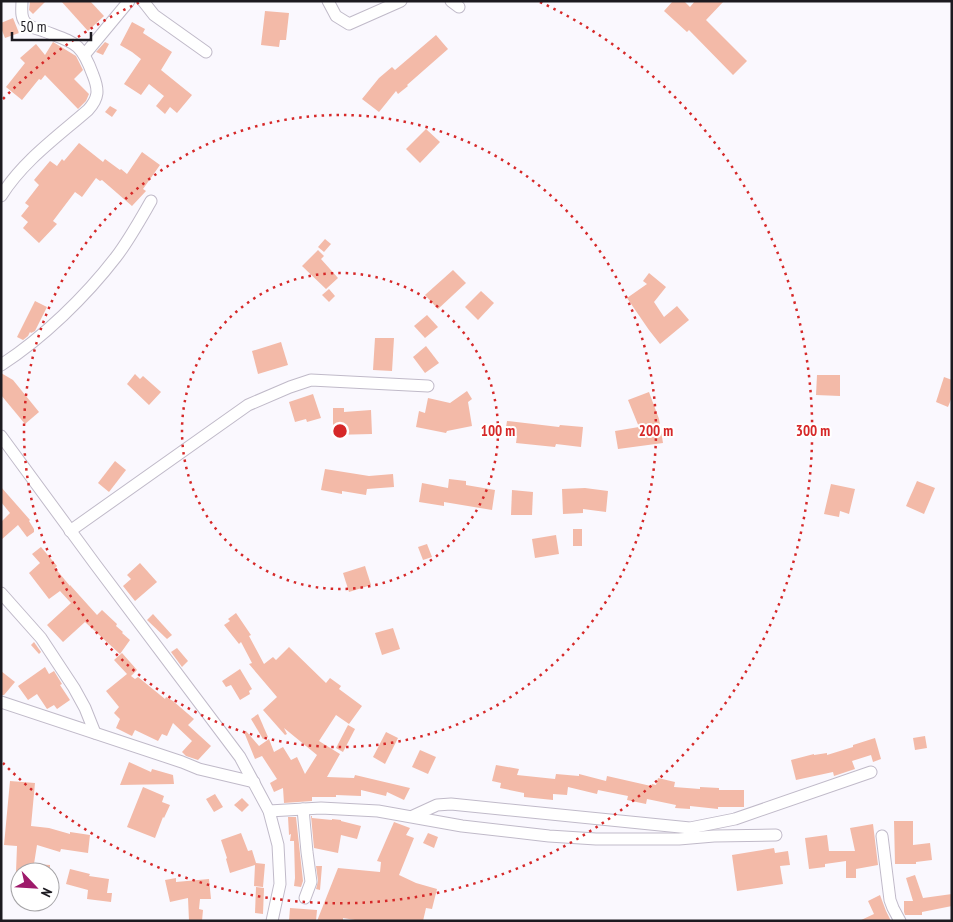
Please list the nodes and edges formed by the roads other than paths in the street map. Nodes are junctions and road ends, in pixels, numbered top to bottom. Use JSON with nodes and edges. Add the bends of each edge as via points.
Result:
{"nodes":[{"id":1,"x":22,"y":1,"type":"edge"},
{"id":2,"x":129,"y":1,"type":"edge"},
{"id":3,"x":143,"y":1,"type":"edge"},
{"id":4,"x":328,"y":1,"type":"edge"},
{"id":5,"x":401,"y":1,"type":"edge"},
{"id":6,"x":206,"y":52,"type":"dead end"},
{"id":7,"x":84,"y":54,"type":"junction"},
{"id":8,"x":1,"y":196,"type":"edge"},
{"id":9,"x":151,"y":202,"type":"dead end"},
{"id":10,"x":1,"y":365,"type":"edge"},
{"id":11,"x":428,"y":386,"type":"dead end"},
{"id":12,"x":1,"y":436,"type":"edge"},
{"id":13,"x":70,"y":531,"type":"junction"},
{"id":14,"x":1,"y":593,"type":"edge"},
{"id":15,"x":1,"y":702,"type":"edge"},
{"id":16,"x":94,"y":733,"type":"junction"},
{"id":17,"x":870,"y":772,"type":"dead end"},
{"id":18,"x":254,"y":782,"type":"junction"},
{"id":19,"x":304,"y":809,"type":"junction"},
{"id":20,"x":269,"y":811,"type":"junction"},
{"id":21,"x":413,"y":816,"type":"junction"},
{"id":22,"x":776,"y":834,"type":"dead end"},
{"id":23,"x":882,"y":836,"type":"dead end"},
{"id":24,"x":305,"y":898,"type":"dead end"},
{"id":25,"x":272,"y":921,"type":"edge"},
{"id":26,"x":900,"y":921,"type":"edge"}],
"edges":[{"from":1,"to":7,"type":"street","via":[[24,22],[74,42]]},
{"from":2,"to":7,"type":"street"},
{"from":3,"to":6,"type":"street","via":[[154,15]]},
{"from":4,"to":5,"type":"street","via":[[336,16],[350,24]]},
{"from":7,"to":8,"type":"street","via":[[97,84],[95,102],[26,163]]},
{"from":9,"to":10,"type":"street","via":[[116,257],[88,289],[56,322]]},
{"from":11,"to":13,"type":"street","via":[[311,380],[290,387],[248,405]]},
{"from":12,"to":13,"type":"street"},
{"from":13,"to":18,"type":"street","via":[[240,757]]},
{"from":14,"to":16,"type":"street","via":[[41,638],[74,688]]},
{"from":15,"to":16,"type":"street"},
{"from":16,"to":18,"type":"street","via":[[199,769]]},
{"from":17,"to":21,"type":"street","via":[[735,819],[690,828],[451,804],[437,805]]},
{"from":18,"to":20,"type":"street"},
{"from":19,"to":20,"type":"street"},
{"from":19,"to":21,"type":"street","via":[[378,811]]},
{"from":19,"to":24,"type":"street","via":[[311,882]]},
{"from":20,"to":25,"type":"street","via":[[278,845],[280,884]]},
{"from":21,"to":22,"type":"street","via":[[462,826],[596,839],[679,840]]},
{"from":23,"to":26,"type":"street","via":[[890,900]]}]}
